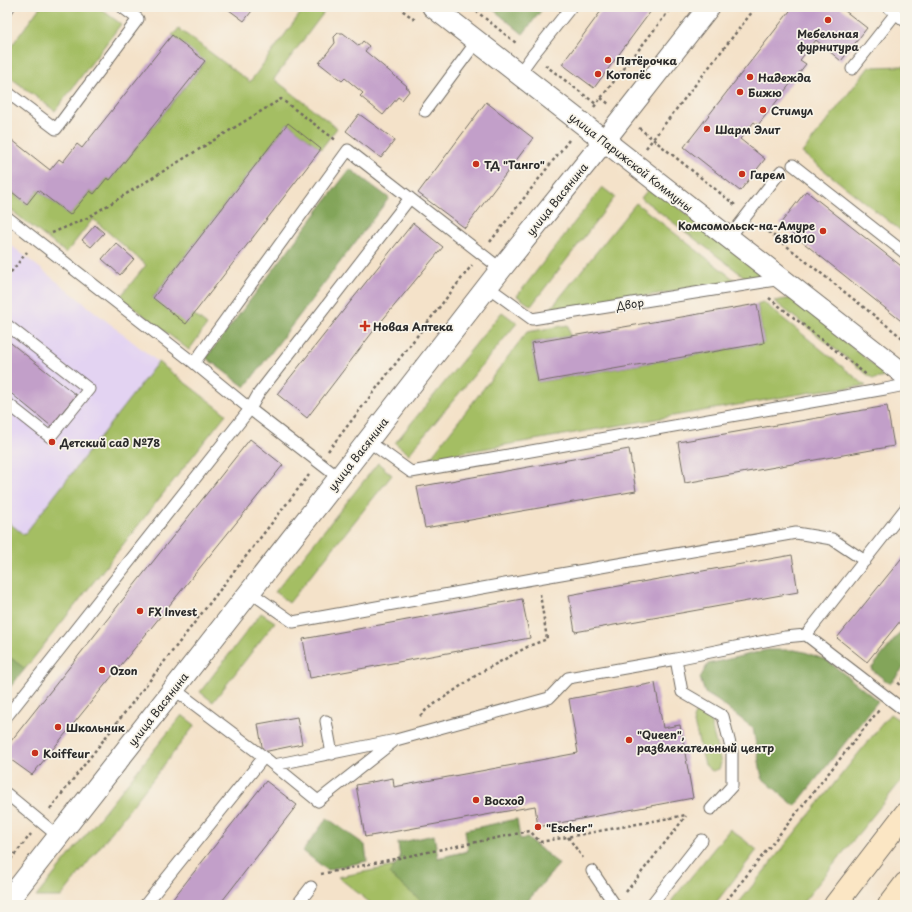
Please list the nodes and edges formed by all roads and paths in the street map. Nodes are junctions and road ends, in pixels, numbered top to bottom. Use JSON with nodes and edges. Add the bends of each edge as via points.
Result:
{"nodes":[{"id":1,"x":9,"y":7,"type":"edge"},
{"id":2,"x":122,"y":7,"type":"edge"},
{"id":3,"x":433,"y":7,"type":"edge"},
{"id":4,"x":571,"y":7,"type":"edge"},
{"id":5,"x":672,"y":7,"type":"edge"},
{"id":6,"x":709,"y":7,"type":"edge"},
{"id":7,"x":756,"y":7,"type":"edge"},
{"id":8,"x":7,"y":10,"type":"edge"},
{"id":9,"x":892,"y":10,"type":"edge"},
{"id":10,"x":905,"y":21,"type":"edge"},
{"id":11,"x":477,"y":41,"type":"junction"},
{"id":12,"x":852,"y":69,"type":"dead end"},
{"id":13,"x":519,"y":74,"type":"junction"},
{"id":14,"x":7,"y":92,"type":"edge"},
{"id":15,"x":425,"y":111,"type":"dead end"},
{"id":16,"x":582,"y":124,"type":"junction"},
{"id":17,"x":653,"y":139,"type":"dead end"},
{"id":18,"x":604,"y":141,"type":"junction"},
{"id":19,"x":348,"y":150,"type":"junction"},
{"id":20,"x":793,"y":165,"type":"dead end"},
{"id":21,"x":781,"y":171,"type":"dead end"},
{"id":22,"x":410,"y":198,"type":"junction"},
{"id":23,"x":7,"y":217,"type":"edge"},
{"id":24,"x":729,"y":238,"type":"junction"},
{"id":25,"x":36,"y":240,"type":"junction"},
{"id":26,"x":905,"y":253,"type":"edge"},
{"id":27,"x":481,"y":254,"type":"junction"},
{"id":28,"x":501,"y":269,"type":"junction"},
{"id":29,"x":7,"y":276,"type":"edge"},
{"id":30,"x":782,"y":279,"type":"junction"},
{"id":31,"x":488,"y":287,"type":"junction"},
{"id":32,"x":7,"y":324,"type":"edge"},
{"id":33,"x":194,"y":363,"type":"junction"},
{"id":34,"x":904,"y":374,"type":"edge"},
{"id":35,"x":7,"y":403,"type":"edge"},
{"id":36,"x":250,"y":409,"type":"junction"},
{"id":37,"x":368,"y":441,"type":"junction"},
{"id":38,"x":319,"y":462,"type":"junction"},
{"id":39,"x":339,"y":478,"type":"junction"},
{"id":40,"x":905,"y":509,"type":"edge"},
{"id":41,"x":865,"y":561,"type":"junction"},
{"id":42,"x":538,"y":578,"type":"junction"},
{"id":43,"x":250,"y":592,"type":"junction"},
{"id":44,"x":806,"y":635,"type":"junction"},
{"id":45,"x":676,"y":658,"type":"junction"},
{"id":46,"x":905,"y":676,"type":"edge"},
{"id":47,"x":174,"y":688,"type":"junction"},
{"id":48,"x":888,"y":698,"type":"junction"},
{"id":49,"x":905,"y":711,"type":"edge"},
{"id":50,"x":7,"y":716,"type":"edge"},
{"id":51,"x":326,"y":721,"type":"dead end"},
{"id":52,"x":396,"y":740,"type":"junction"},
{"id":53,"x":332,"y":754,"type":"junction"},
{"id":54,"x":264,"y":757,"type":"junction"},
{"id":55,"x":274,"y":765,"type":"junction"},
{"id":56,"x":7,"y":794,"type":"edge"},
{"id":57,"x":711,"y":809,"type":"dead end"},
{"id":58,"x":905,"y":814,"type":"edge"},
{"id":59,"x":40,"y":821,"type":"junction"},
{"id":60,"x":58,"y":836,"type":"junction"},
{"id":61,"x":568,"y":837,"type":"junction"},
{"id":62,"x":702,"y":840,"type":"dead end"},
{"id":63,"x":7,"y":864,"type":"edge"},
{"id":64,"x":592,"y":871,"type":"joint"},
{"id":65,"x":321,"y":874,"type":"dead end"},
{"id":66,"x":905,"y":884,"type":"edge"},
{"id":67,"x":310,"y":887,"type":"dead end"},
{"id":68,"x":625,"y":893,"type":"dead end"},
{"id":69,"x":7,"y":902,"type":"edge"},
{"id":70,"x":145,"y":905,"type":"edge"},
{"id":71,"x":297,"y":905,"type":"edge"},
{"id":72,"x":615,"y":905,"type":"edge"},
{"id":73,"x":652,"y":905,"type":"edge"},
{"id":74,"x":723,"y":905,"type":"edge"},
{"id":75,"x":835,"y":905,"type":"edge"},
{"id":76,"x":888,"y":905,"type":"edge"}],
"edges":[{"from":1,"to":8,"type":"lane"},
{"from":2,"to":14,"type":"lane","via":[[138,19],[56,129]]},
{"from":3,"to":11,"type":"street","name":"улица Парижской Коммуны"},
{"from":4,"to":13,"type":"lane"},
{"from":5,"to":16,"type":"path"},
{"from":6,"to":18,"type":"street","name":"улица Васянина"},
{"from":7,"to":17,"type":"path"},
{"from":9,"to":10,"type":"lane"},
{"from":9,"to":12,"type":"lane"},
{"from":11,"to":13,"type":"street","name":"улица Парижской Коммуны"},
{"from":11,"to":15,"type":"lane"},
{"from":13,"to":16,"type":"street","name":"улица Парижской Коммуны"},
{"from":16,"to":18,"type":"street","name":"улица Парижской Коммуны"},
{"from":16,"to":27,"type":"path"},
{"from":18,"to":24,"type":"street","name":"улица Парижской Коммуны"},
{"from":18,"to":28,"type":"street","name":"улица Васянина"},
{"from":19,"to":22,"type":"lane"},
{"from":19,"to":25,"type":"path","via":[[281,99],[87,218]]},
{"from":19,"to":33,"type":"lane"},
{"from":20,"to":26,"type":"lane"},
{"from":21,"to":24,"type":"lane"},
{"from":22,"to":27,"type":"lane"},
{"from":22,"to":36,"type":"lane","via":[[258,393]]},
{"from":23,"to":25,"type":"lane"},
{"from":24,"to":30,"type":"street","name":"улица Парижской Коммуны"},
{"from":25,"to":29,"type":"path"},
{"from":25,"to":33,"type":"lane"},
{"from":27,"to":28,"type":"lane"},
{"from":27,"to":38,"type":"path"},
{"from":28,"to":31,"type":"street","name":"улица Васянина"},
{"from":30,"to":31,"type":"lane","name":"Двор","via":[[532,319]]},
{"from":30,"to":34,"type":"street","name":"улица Парижской Коммуны"},
{"from":31,"to":37,"type":"street","name":"улица Васянина"},
{"from":32,"to":35,"type":"lane","via":[[88,389],[50,437]]},
{"from":33,"to":36,"type":"lane"},
{"from":34,"to":37,"type":"lane","via":[[878,391],[411,472]]},
{"from":36,"to":38,"type":"lane"},
{"from":36,"to":50,"type":"lane"},
{"from":37,"to":39,"type":"street","name":"улица Васянина"},
{"from":38,"to":39,"type":"lane"},
{"from":38,"to":59,"type":"path"},
{"from":39,"to":43,"type":"street","name":"улица Васянина"},
{"from":40,"to":41,"type":"lane"},
{"from":41,"to":42,"type":"lane","via":[[832,539],[796,533]]},
{"from":41,"to":44,"type":"lane"},
{"from":42,"to":43,"type":"lane","via":[[293,622]]},
{"from":42,"to":52,"type":"path","via":[[547,639],[481,672],[426,710]]},
{"from":43,"to":47,"type":"street","name":"улица Васянина"},
{"from":44,"to":45,"type":"lane","via":[[785,636]]},
{"from":44,"to":48,"type":"lane"},
{"from":45,"to":52,"type":"lane","via":[[568,678],[549,698]]},
{"from":45,"to":57,"type":"lane","via":[[682,692],[723,716],[732,752],[732,786]]},
{"from":46,"to":48,"type":"path"},
{"from":47,"to":54,"type":"lane"},
{"from":47,"to":60,"type":"street","name":"улица Васянина"},
{"from":48,"to":49,"type":"lane"},
{"from":48,"to":74,"type":"path"},
{"from":51,"to":53,"type":"lane"},
{"from":52,"to":53,"type":"lane"},
{"from":52,"to":55,"type":"lane","via":[[318,801]]},
{"from":53,"to":55,"type":"lane"},
{"from":54,"to":55,"type":"lane"},
{"from":54,"to":70,"type":"lane"},
{"from":56,"to":59,"type":"lane"},
{"from":58,"to":75,"type":"main road"},
{"from":59,"to":60,"type":"lane"},
{"from":59,"to":63,"type":"path"},
{"from":60,"to":69,"type":"street","name":"улица Васянина"},
{"from":61,"to":64,"type":"path"},
{"from":61,"to":65,"type":"path","via":[[540,842],[530,831]]},
{"from":61,"to":68,"type":"path","via":[[686,815]]},
{"from":62,"to":73,"type":"lane"},
{"from":64,"to":72,"type":"lane"},
{"from":66,"to":76,"type":"main road"},
{"from":67,"to":71,"type":"lane"}]}
